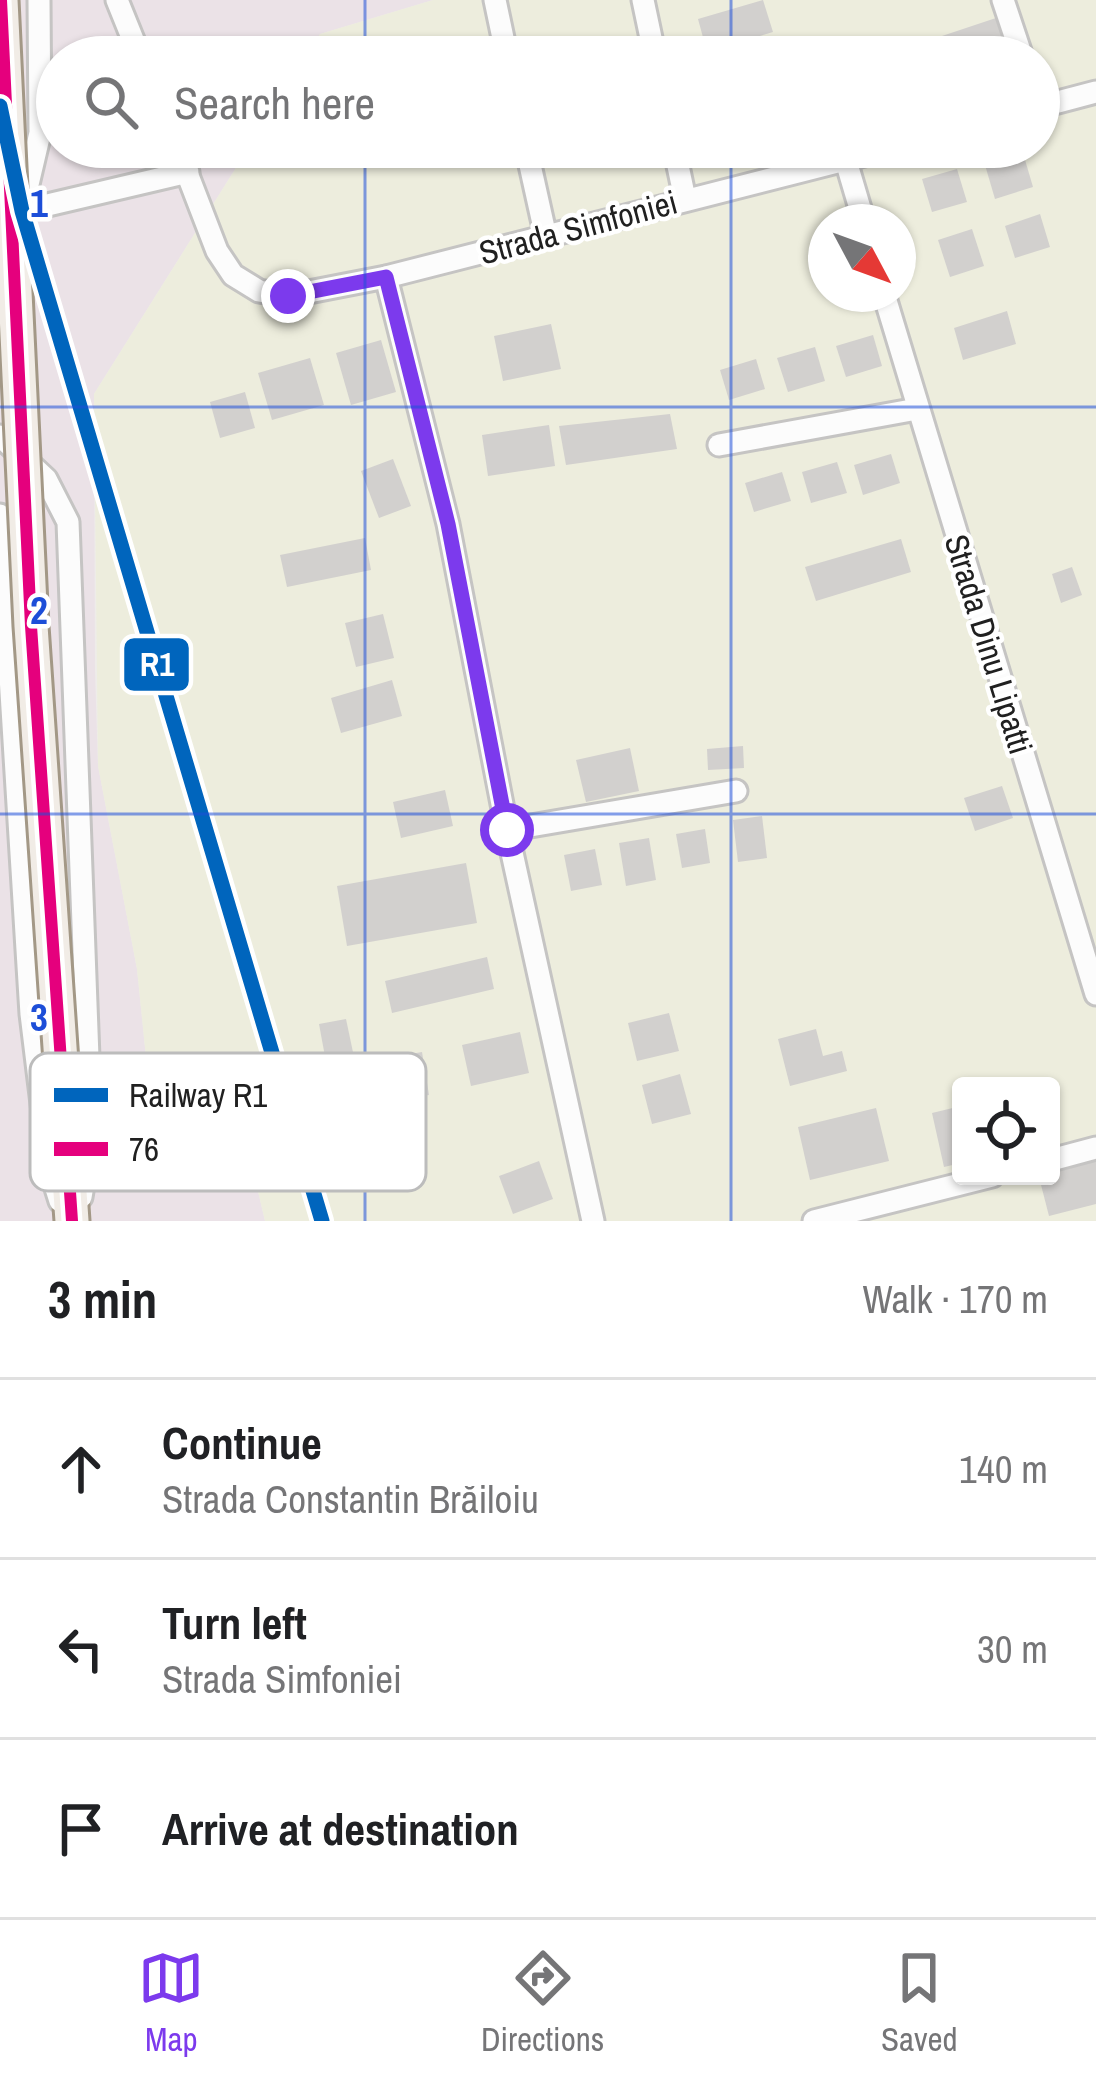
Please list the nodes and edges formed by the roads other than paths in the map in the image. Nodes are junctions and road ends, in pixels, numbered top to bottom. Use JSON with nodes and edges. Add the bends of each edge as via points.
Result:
{"nodes":[{"id":1,"x":1,"y":0,"type":"edge"},
{"id":2,"x":39,"y":0,"type":"edge"},
{"id":3,"x":117,"y":0,"type":"edge"},
{"id":4,"x":495,"y":0,"type":"edge"},
{"id":5,"x":643,"y":0,"type":"edge"},
{"id":6,"x":1003,"y":0,"type":"edge"},
{"id":7,"x":39,"y":36,"type":"edge"},
{"id":8,"x":132,"y":36,"type":"edge"},
{"id":9,"x":503,"y":36,"type":"edge"},
{"id":10,"x":651,"y":36,"type":"edge"},
{"id":11,"x":1015,"y":36,"type":"edge"},
{"id":12,"x":1096,"y":92,"type":"edge"},
{"id":13,"x":1060,"y":101,"type":"edge"},
{"id":14,"x":36,"y":151,"type":"edge"},
{"id":15,"x":186,"y":168,"type":"edge"},
{"id":16,"x":530,"y":168,"type":"edge"},
{"id":17,"x":678,"y":168,"type":"edge"},
{"id":18,"x":816,"y":168,"type":"edge"},
{"id":19,"x":848,"y":168,"type":"edge"},
{"id":20,"x":188,"y":172,"type":"junction"},
{"id":21,"x":685,"y":199,"type":"junction"},
{"id":22,"x":859,"y":204,"type":"edge"},
{"id":23,"x":22,"y":212,"type":"junction"},
{"id":24,"x":545,"y":237,"type":"junction"},
{"id":25,"x":0,"y":264,"type":"edge"},
{"id":26,"x":386,"y":277,"type":"junction"},
{"id":27,"x":889,"y":312,"type":"edge"},
{"id":28,"x":917,"y":409,"type":"junction"},
{"id":29,"x":0,"y":436,"type":"edge"},
{"id":30,"x":718,"y":445,"type":"dead end"},
{"id":31,"x":0,"y":515,"type":"edge"},
{"id":32,"x":736,"y":791,"type":"dead end"},
{"id":33,"x":507,"y":830,"type":"junction"},
{"id":34,"x":1096,"y":994,"type":"edge"},
{"id":35,"x":36,"y":1053,"type":"edge"},
{"id":36,"x":60,"y":1053,"type":"edge"},
{"id":37,"x":88,"y":1053,"type":"edge"},
{"id":38,"x":1096,"y":1148,"type":"edge"},
{"id":39,"x":1060,"y":1158,"type":"edge"},
{"id":40,"x":956,"y":1185,"type":"edge"},
{"id":41,"x":59,"y":1191,"type":"edge"},
{"id":42,"x":70,"y":1191,"type":"edge"},
{"id":43,"x":79,"y":1191,"type":"edge"},
{"id":44,"x":72,"y":1221,"type":"edge"},
{"id":45,"x":593,"y":1221,"type":"edge"},
{"id":46,"x":814,"y":1221,"type":"edge"}],
"edges":[{"from":1,"to":36,"type":"main road","bridge":true},
{"from":2,"to":7,"type":"street"},
{"from":3,"to":8,"type":"street"},
{"from":4,"to":9,"type":"street"},
{"from":5,"to":10,"type":"street"},
{"from":6,"to":11,"type":"street"},
{"from":12,"to":13,"type":"street"},
{"from":14,"to":23,"type":"street"},
{"from":15,"to":20,"type":"street"},
{"from":16,"to":24,"type":"street"},
{"from":17,"to":21,"type":"street"},
{"from":18,"to":21,"type":"street","name":"Strada Simfoniei"},
{"from":19,"to":22,"type":"street"},
{"from":20,"to":23,"type":"street"},
{"from":20,"to":26,"type":"street","name":"Strada Simfoniei","via":[[217,251],[259,292],[288,296]]},
{"from":21,"to":24,"type":"street","name":"Strada Simfoniei"},
{"from":23,"to":25,"type":"street"},
{"from":24,"to":26,"type":"street","name":"Strada Simfoniei"},
{"from":26,"to":33,"type":"street","via":[[448,524]]},
{"from":27,"to":28,"type":"street","name":"Strada Dinu Lipatti"},
{"from":28,"to":30,"type":"street"},
{"from":28,"to":34,"type":"street","name":"Strada Dinu Lipatti"},
{"from":29,"to":37,"type":"street","via":[[46,479],[68,523]]},
{"from":31,"to":35,"type":"street"},
{"from":32,"to":33,"type":"street"},
{"from":33,"to":45,"type":"street"},
{"from":38,"to":39,"type":"street"},
{"from":40,"to":46,"type":"street"},
{"from":41,"to":44,"type":"street"},
{"from":42,"to":44,"type":"main road","bridge":true},
{"from":43,"to":44,"type":"street"}]}
